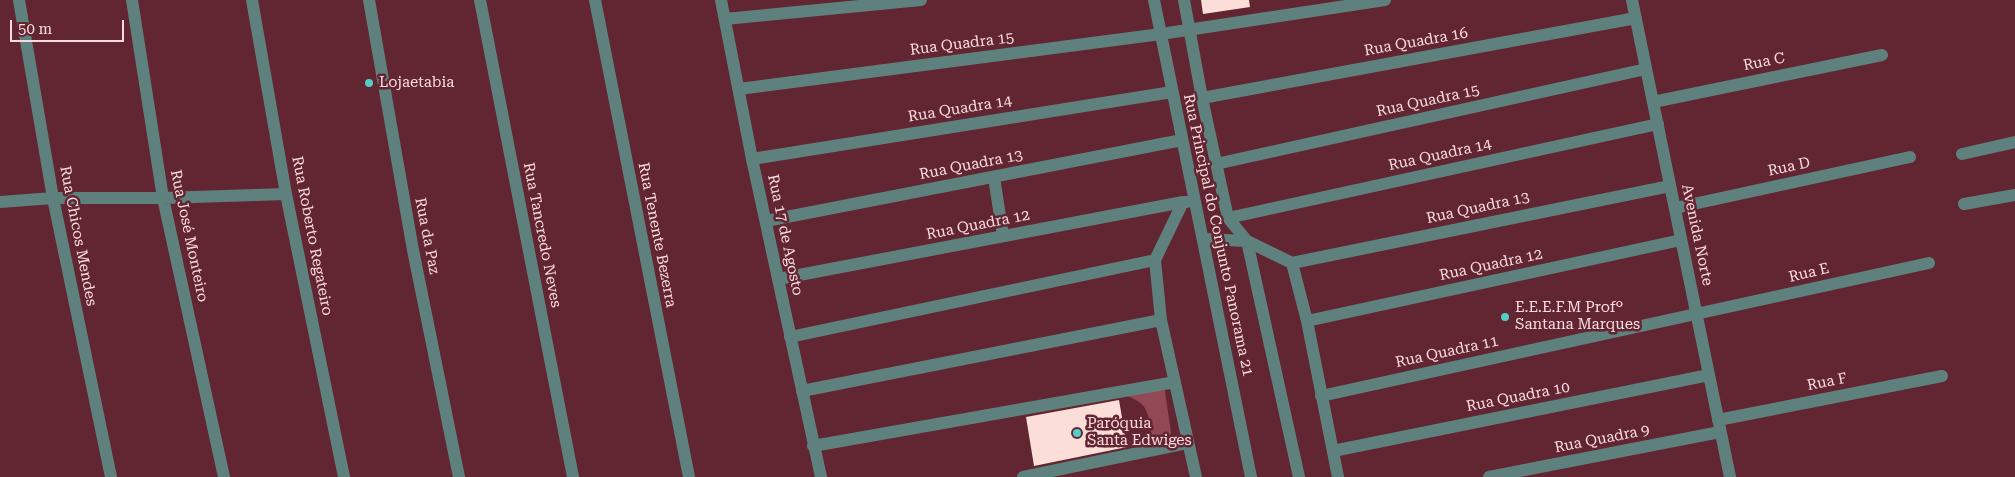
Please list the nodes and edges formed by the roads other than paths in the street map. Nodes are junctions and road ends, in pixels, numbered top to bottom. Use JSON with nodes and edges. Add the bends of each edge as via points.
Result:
{"nodes":[{"id":1,"x":19,"y":0,"type":"edge"},
{"id":2,"x":132,"y":0,"type":"edge"},
{"id":3,"x":252,"y":0,"type":"edge"},
{"id":4,"x":369,"y":0,"type":"edge"},
{"id":5,"x":480,"y":0,"type":"edge"},
{"id":6,"x":595,"y":0,"type":"edge"},
{"id":7,"x":721,"y":0,"type":"edge"},
{"id":8,"x":921,"y":0,"type":"edge"},
{"id":9,"x":1154,"y":0,"type":"edge"},
{"id":10,"x":1184,"y":0,"type":"edge"},
{"id":11,"x":1385,"y":0,"type":"edge"},
{"id":12,"x":1632,"y":0,"type":"edge"},
{"id":13,"x":1636,"y":18,"type":"junction"},
{"id":14,"x":725,"y":19,"type":"junction"},
{"id":15,"x":1189,"y":29,"type":"junction"},
{"id":16,"x":1161,"y":34,"type":"junction"},
{"id":17,"x":1882,"y":55,"type":"dead end"},
{"id":18,"x":1646,"y":69,"type":"junction"},
{"id":19,"x":739,"y":89,"type":"junction"},
{"id":20,"x":1172,"y":92,"type":"junction"},
{"id":21,"x":1202,"y":98,"type":"junction"},
{"id":22,"x":1653,"y":102,"type":"junction"},
{"id":23,"x":1658,"y":124,"type":"junction"},
{"id":24,"x":1182,"y":140,"type":"junction"},
{"id":25,"x":2015,"y":142,"type":"edge"},
{"id":26,"x":1962,"y":154,"type":"dead end"},
{"id":27,"x":752,"y":158,"type":"junction"},
{"id":28,"x":1910,"y":158,"type":"dead end"},
{"id":29,"x":1216,"y":164,"type":"junction"},
{"id":30,"x":994,"y":177,"type":"junction"},
{"id":31,"x":1670,"y":186,"type":"junction"},
{"id":32,"x":286,"y":194,"type":"junction"},
{"id":33,"x":2015,"y":195,"type":"edge"},
{"id":34,"x":53,"y":198,"type":"junction"},
{"id":35,"x":163,"y":198,"type":"junction"},
{"id":36,"x":1189,"y":201,"type":"junction"},
{"id":37,"x":0,"y":202,"type":"edge"},
{"id":38,"x":1964,"y":204,"type":"dead end"},
{"id":39,"x":1675,"y":208,"type":"junction"},
{"id":40,"x":1228,"y":218,"type":"junction"},
{"id":41,"x":766,"y":221,"type":"junction"},
{"id":42,"x":1003,"y":236,"type":"junction"},
{"id":43,"x":1203,"y":239,"type":"junction"},
{"id":44,"x":1681,"y":240,"type":"junction"},
{"id":45,"x":1247,"y":241,"type":"junction"},
{"id":46,"x":1155,"y":260,"type":"junction"},
{"id":47,"x":1929,"y":262,"type":"dead end"},
{"id":48,"x":1292,"y":263,"type":"junction"},
{"id":49,"x":778,"y":279,"type":"junction"},
{"id":50,"x":1696,"y":315,"type":"junction"},
{"id":51,"x":1161,"y":320,"type":"junction"},
{"id":52,"x":1307,"y":321,"type":"junction"},
{"id":53,"x":790,"y":337,"type":"junction"},
{"id":54,"x":1709,"y":375,"type":"junction"},
{"id":55,"x":1942,"y":376,"type":"dead end"},
{"id":56,"x":1175,"y":382,"type":"junction"},
{"id":57,"x":802,"y":391,"type":"junction"},
{"id":58,"x":1321,"y":396,"type":"junction"},
{"id":59,"x":1719,"y":426,"type":"junction"},
{"id":60,"x":1187,"y":443,"type":"junction"},
{"id":61,"x":813,"y":446,"type":"junction"},
{"id":62,"x":1333,"y":451,"type":"junction"},
{"id":63,"x":111,"y":477,"type":"edge"},
{"id":64,"x":224,"y":477,"type":"edge"},
{"id":65,"x":344,"y":477,"type":"edge"},
{"id":66,"x":459,"y":477,"type":"edge"},
{"id":67,"x":573,"y":477,"type":"edge"},
{"id":68,"x":689,"y":477,"type":"edge"},
{"id":69,"x":821,"y":477,"type":"edge"},
{"id":70,"x":1023,"y":477,"type":"edge"},
{"id":71,"x":1196,"y":477,"type":"edge"},
{"id":72,"x":1251,"y":477,"type":"edge"},
{"id":73,"x":1299,"y":477,"type":"edge"},
{"id":74,"x":1338,"y":477,"type":"edge"},
{"id":75,"x":1489,"y":477,"type":"edge"},
{"id":76,"x":1730,"y":477,"type":"edge"}],
"edges":[{"from":1,"to":34,"type":"street","name":"Rua Chicos Mendes"},
{"from":2,"to":35,"type":"street","name":"Rua José Monteiro"},
{"from":3,"to":32,"type":"street","name":"Rua Roberto Regateiro"},
{"from":4,"to":66,"type":"street","name":"Rua da Paz","via":[[413,250]]},
{"from":5,"to":67,"type":"street","name":"Rua Tancredo Neves"},
{"from":6,"to":68,"type":"street","name":"Rua Tenente Bezerra"},
{"from":7,"to":14,"type":"street","name":"Rua 17 de Agosto"},
{"from":8,"to":14,"type":"street"},
{"from":9,"to":16,"type":"street","name":"Rua Principal do Conjunto Panorama 21"},
{"from":10,"to":15,"type":"street","name":"Rua Principal do Conjunto Panorama 21"},
{"from":11,"to":15,"type":"street","name":"Rua Quadra 15"},
{"from":12,"to":13,"type":"street","name":"Avenida Norte"},
{"from":13,"to":18,"type":"street","name":"Avenida Norte"},
{"from":13,"to":21,"type":"street","name":"Rua Quadra 16"},
{"from":14,"to":19,"type":"street","name":"Rua 17 de Agosto"},
{"from":15,"to":16,"type":"street","name":"Rua Quadra 15"},
{"from":15,"to":21,"type":"street","name":"Rua Principal do Conjunto Panorama 21"},
{"from":16,"to":19,"type":"street","name":"Rua Quadra 15"},
{"from":16,"to":20,"type":"street","name":"Rua Principal do Conjunto Panorama 21"},
{"from":17,"to":22,"type":"street","name":"Rua C"},
{"from":18,"to":22,"type":"street","name":"Avenida Norte"},
{"from":18,"to":29,"type":"street","name":"Rua Quadra 15"},
{"from":19,"to":27,"type":"street","name":"Rua 17 de Agosto"},
{"from":20,"to":24,"type":"street","name":"Rua Principal do Conjunto Panorama 21"},
{"from":20,"to":27,"type":"street","name":"Rua Quadra 14"},
{"from":21,"to":29,"type":"street","name":"Rua Principal do Conjunto Panorama 21"},
{"from":22,"to":23,"type":"street","name":"Avenida Norte"},
{"from":23,"to":31,"type":"street","name":"Avenida Norte"},
{"from":23,"to":40,"type":"street","name":"Rua Quadra 14"},
{"from":24,"to":30,"type":"street","name":"Rua Quadra 13"},
{"from":24,"to":36,"type":"street","name":"Rua Principal do Conjunto Panorama 21"},
{"from":25,"to":26,"type":"street"},
{"from":27,"to":41,"type":"street","name":"Rua 17 de Agosto"},
{"from":28,"to":39,"type":"street","name":"Rua D"},
{"from":29,"to":40,"type":"street","name":"Rua Principal do Conjunto Panorama 21"},
{"from":30,"to":41,"type":"street","name":"Rua Quadra 13"},
{"from":30,"to":42,"type":"street"},
{"from":31,"to":39,"type":"street","name":"Avenida Norte"},
{"from":31,"to":48,"type":"street","name":"Rua Quadra 13"},
{"from":32,"to":35,"type":"street"},
{"from":32,"to":65,"type":"street","name":"Rua Roberto Regateiro"},
{"from":33,"to":38,"type":"street"},
{"from":34,"to":35,"type":"street"},
{"from":34,"to":37,"type":"street"},
{"from":34,"to":63,"type":"street","name":"Rua Chicos Mendes"},
{"from":35,"to":64,"type":"street","name":"Rua José Monteiro"},
{"from":36,"to":42,"type":"street","name":"Rua Quadra 12"},
{"from":36,"to":43,"type":"street","name":"Rua Principal do Conjunto Panorama 21"},
{"from":36,"to":46,"type":"street"},
{"from":39,"to":44,"type":"street","name":"Avenida Norte"},
{"from":40,"to":45,"type":"street","name":"Rua Principal do Conjunto Panorama 21"},
{"from":41,"to":49,"type":"street","name":"Rua 17 de Agosto"},
{"from":42,"to":49,"type":"street","name":"Rua Quadra 12"},
{"from":43,"to":45,"type":"street"},
{"from":43,"to":72,"type":"street","name":"Rua Principal do Conjunto Panorama 21"},
{"from":44,"to":50,"type":"street","name":"Avenida Norte"},
{"from":44,"to":52,"type":"street","name":"Rua Quadra 12"},
{"from":45,"to":48,"type":"street"},
{"from":45,"to":73,"type":"street","name":"Rua Principal do Conjunto Panorama 21"},
{"from":46,"to":51,"type":"street"},
{"from":46,"to":53,"type":"street"},
{"from":47,"to":50,"type":"street","name":"Rua E"},
{"from":48,"to":52,"type":"street"},
{"from":49,"to":53,"type":"street","name":"Rua 17 de Agosto"},
{"from":50,"to":54,"type":"street","name":"Avenida Norte"},
{"from":50,"to":58,"type":"street","name":"Rua Quadra 11"},
{"from":51,"to":56,"type":"street"},
{"from":51,"to":57,"type":"street"},
{"from":52,"to":58,"type":"street"},
{"from":53,"to":57,"type":"street","name":"Rua 17 de Agosto"},
{"from":54,"to":59,"type":"street","name":"Avenida Norte"},
{"from":54,"to":62,"type":"street","name":"Rua Quadra 10"},
{"from":55,"to":59,"type":"street","name":"Rua F"},
{"from":56,"to":60,"type":"street"},
{"from":56,"to":61,"type":"street"},
{"from":57,"to":61,"type":"street","name":"Rua 17 de Agosto"},
{"from":58,"to":62,"type":"street"},
{"from":59,"to":75,"type":"street","name":"Rua Quadra 9"},
{"from":59,"to":76,"type":"street","name":"Avenida Norte"},
{"from":60,"to":70,"type":"street"},
{"from":60,"to":71,"type":"street"},
{"from":61,"to":69,"type":"street","name":"Rua 17 de Agosto"},
{"from":62,"to":74,"type":"street"}]}
